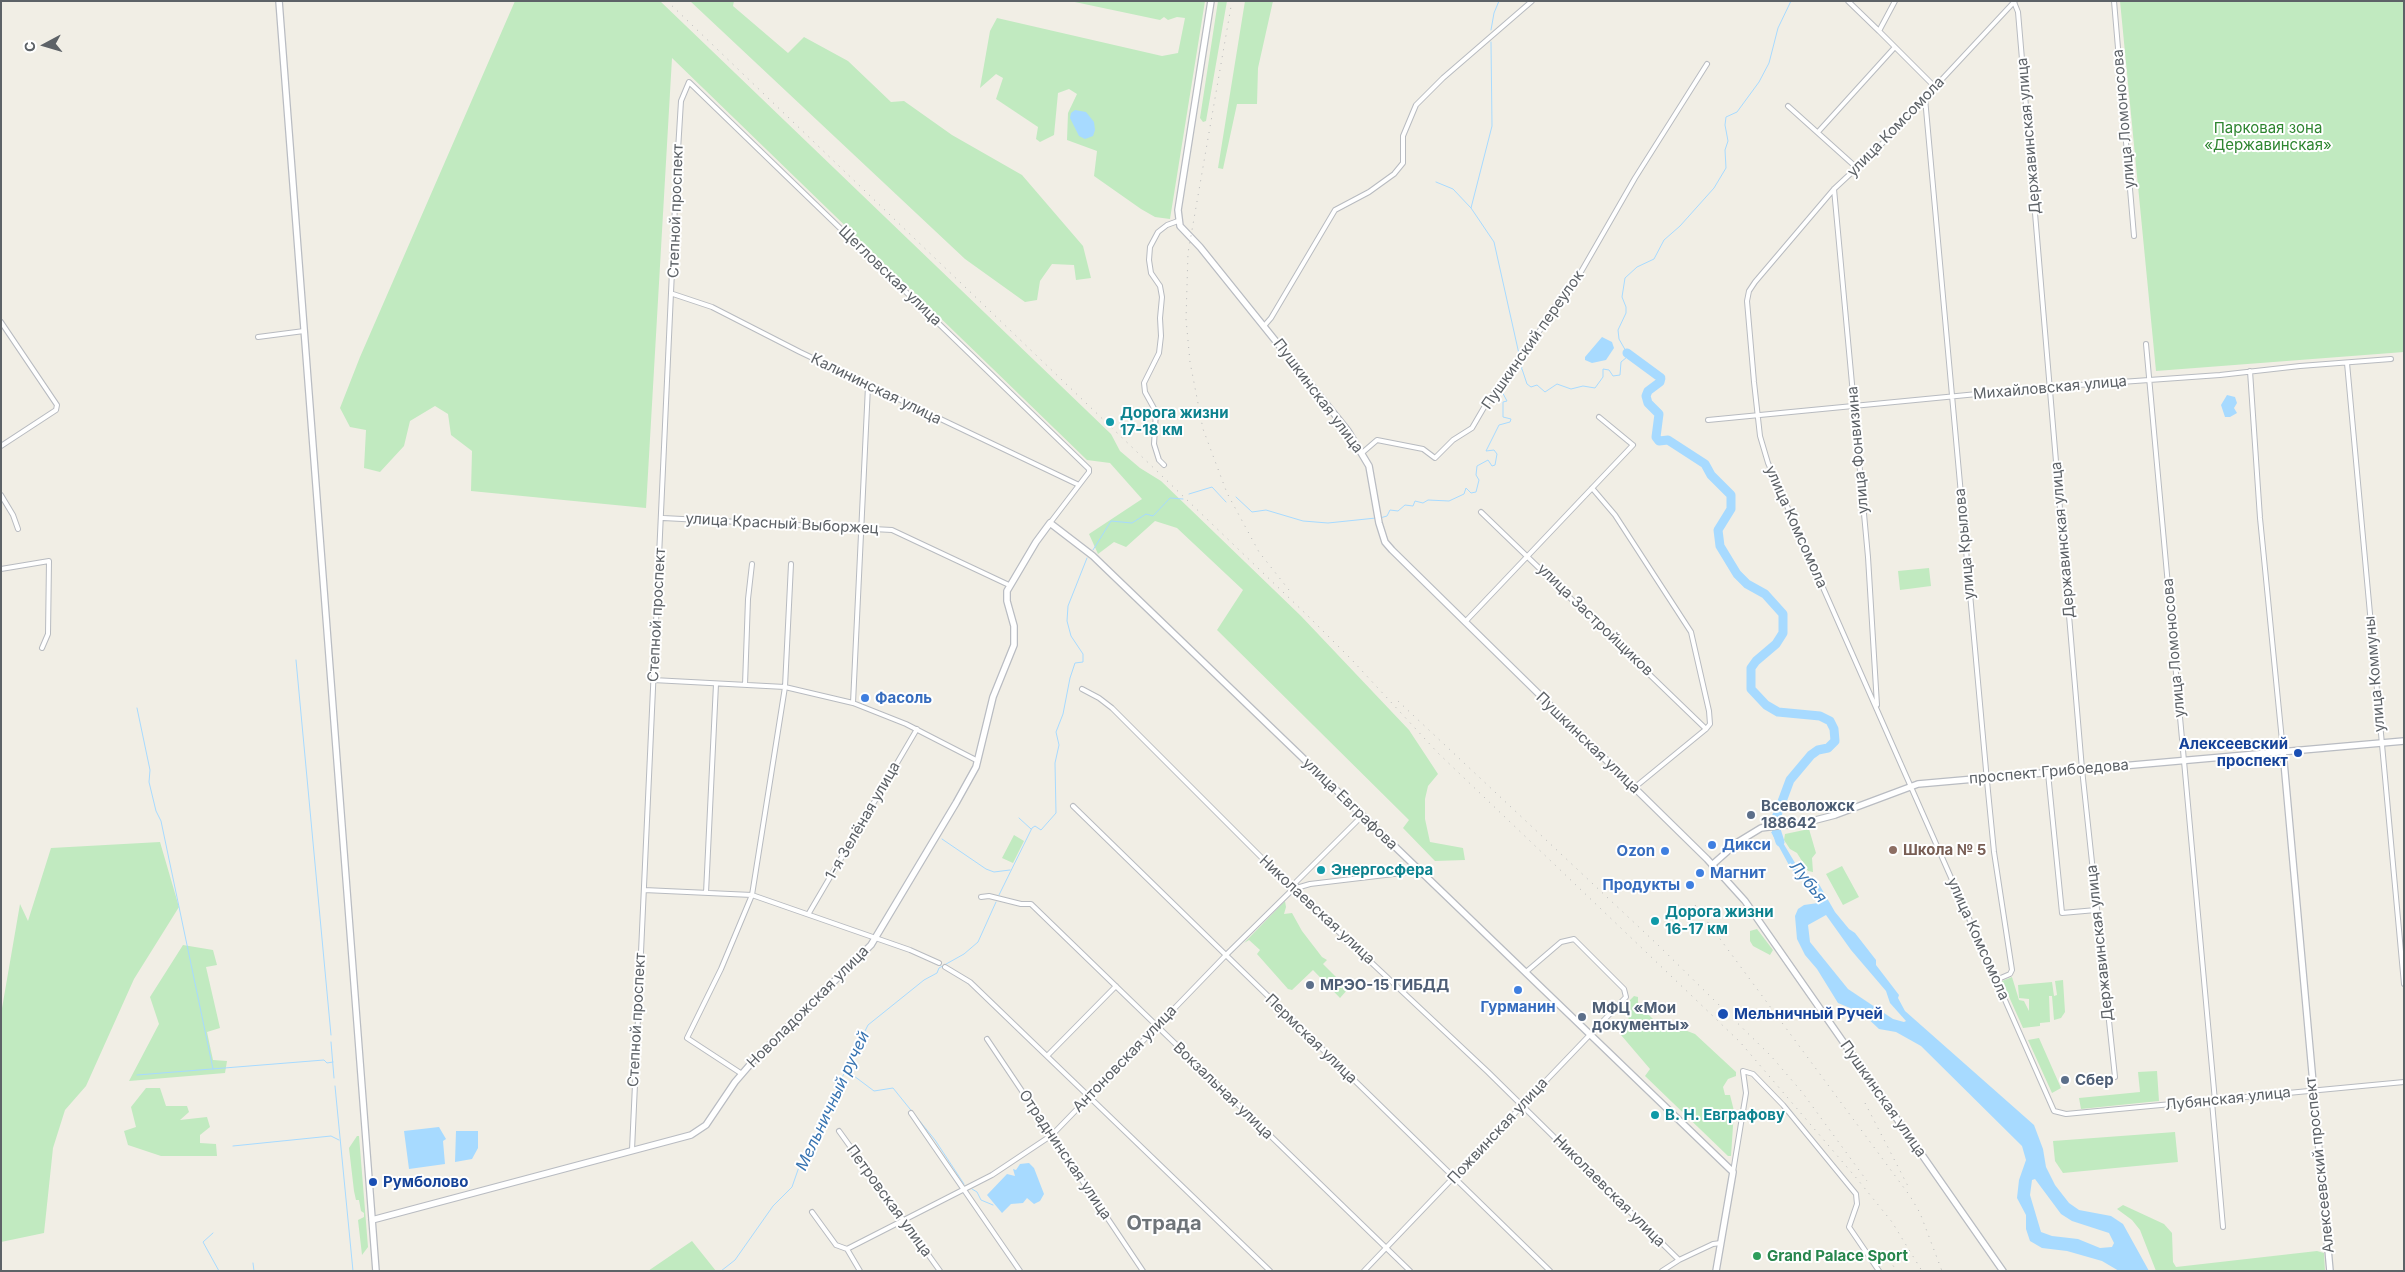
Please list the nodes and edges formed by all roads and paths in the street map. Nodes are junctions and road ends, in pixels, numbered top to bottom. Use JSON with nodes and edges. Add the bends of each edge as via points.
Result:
{"nodes":[{"id":1,"x":279,"y":1,"type":"edge"},
{"id":2,"x":1211,"y":1,"type":"edge"},
{"id":3,"x":1532,"y":1,"type":"edge"},
{"id":4,"x":1848,"y":1,"type":"edge"},
{"id":5,"x":1895,"y":1,"type":"edge"},
{"id":6,"x":2114,"y":1,"type":"edge"},
{"id":7,"x":2015,"y":2,"type":"edge"},
{"id":8,"x":1879,"y":30,"type":"junction"},
{"id":9,"x":1895,"y":46,"type":"junction"},
{"id":10,"x":1707,"y":64,"type":"dead end"},
{"id":11,"x":689,"y":82,"type":"joint"},
{"id":12,"x":1935,"y":87,"type":"junction"},
{"id":13,"x":1924,"y":98,"type":"junction"},
{"id":14,"x":1788,"y":106,"type":"dead end"},
{"id":15,"x":1818,"y":132,"type":"junction"},
{"id":16,"x":1857,"y":168,"type":"junction"},
{"id":17,"x":1834,"y":190,"type":"junction"},
{"id":18,"x":1178,"y":221,"type":"junction"},
{"id":19,"x":2134,"y":236,"type":"dead end"},
{"id":20,"x":673,"y":294,"type":"junction"},
{"id":21,"x":1,"y":322,"type":"edge"},
{"id":22,"x":1264,"y":326,"type":"junction"},
{"id":23,"x":304,"y":331,"type":"junction"},
{"id":24,"x":258,"y":337,"type":"dead end"},
{"id":25,"x":2146,"y":344,"type":"dead end"},
{"id":26,"x":2391,"y":359,"type":"dead end"},
{"id":27,"x":2348,"y":363,"type":"junction"},
{"id":28,"x":2250,"y":371,"type":"junction"},
{"id":29,"x":2150,"y":379,"type":"junction"},
{"id":30,"x":868,"y":386,"type":"junction"},
{"id":31,"x":2050,"y":387,"type":"junction"},
{"id":32,"x":1952,"y":397,"type":"junction"},
{"id":33,"x":1854,"y":406,"type":"junction"},
{"id":34,"x":1758,"y":416,"type":"junction"},
{"id":35,"x":1599,"y":417,"type":"dead end"},
{"id":36,"x":1708,"y":420,"type":"dead end"},
{"id":37,"x":1,"y":446,"type":"edge"},
{"id":38,"x":1362,"y":452,"type":"junction"},
{"id":39,"x":1164,"y":465,"type":"dead end"},
{"id":40,"x":1079,"y":485,"type":"junction"},
{"id":41,"x":1592,"y":488,"type":"junction"},
{"id":42,"x":1,"y":495,"type":"edge"},
{"id":43,"x":1481,"y":512,"type":"dead end"},
{"id":44,"x":662,"y":518,"type":"junction"},
{"id":45,"x":1050,"y":523,"type":"junction"},
{"id":46,"x":860,"y":526,"type":"junction"},
{"id":47,"x":18,"y":529,"type":"dead end"},
{"id":48,"x":1529,"y":556,"type":"junction"},
{"id":49,"x":752,"y":564,"type":"dead end"},
{"id":50,"x":791,"y":564,"type":"dead end"},
{"id":51,"x":1,"y":569,"type":"edge"},
{"id":52,"x":1009,"y":585,"type":"junction"},
{"id":53,"x":1464,"y":623,"type":"junction"},
{"id":54,"x":42,"y":648,"type":"dead end"},
{"id":55,"x":653,"y":680,"type":"junction"},
{"id":56,"x":716,"y":684,"type":"junction"},
{"id":57,"x":745,"y":685,"type":"junction"},
{"id":58,"x":785,"y":687,"type":"junction"},
{"id":59,"x":1082,"y":689,"type":"dead end"},
{"id":60,"x":853,"y":703,"type":"junction"},
{"id":61,"x":1878,"y":710,"type":"junction"},
{"id":62,"x":917,"y":729,"type":"junction"},
{"id":63,"x":1706,"y":729,"type":"junction"},
{"id":64,"x":2404,"y":741,"type":"edge"},
{"id":65,"x":2382,"y":743,"type":"junction"},
{"id":66,"x":2283,"y":751,"type":"junction"},
{"id":67,"x":2183,"y":760,"type":"junction"},
{"id":68,"x":978,"y":761,"type":"junction"},
{"id":69,"x":2082,"y":769,"type":"junction"},
{"id":70,"x":2048,"y":772,"type":"junction"},
{"id":71,"x":1986,"y":777,"type":"junction"},
{"id":72,"x":1910,"y":786,"type":"junction"},
{"id":73,"x":1634,"y":788,"type":"junction"},
{"id":74,"x":1073,"y":806,"type":"dead end"},
{"id":75,"x":1362,"y":816,"type":"junction"},
{"id":76,"x":1712,"y":865,"type":"junction"},
{"id":77,"x":1420,"y":871,"type":"junction"},
{"id":78,"x":1293,"y":889,"type":"junction"},
{"id":79,"x":644,"y":890,"type":"junction"},
{"id":80,"x":706,"y":893,"type":"junction"},
{"id":81,"x":752,"y":895,"type":"junction"},
{"id":82,"x":981,"y":896,"type":"dead end"},
{"id":83,"x":2096,"y":910,"type":"junction"},
{"id":84,"x":809,"y":913,"type":"junction"},
{"id":85,"x":876,"y":938,"type":"junction"},
{"id":86,"x":1225,"y":956,"type":"junction"},
{"id":87,"x":939,"y":963,"type":"dead end"},
{"id":88,"x":945,"y":967,"type":"dead end"},
{"id":89,"x":1526,"y":972,"type":"junction"},
{"id":90,"x":1996,"y":980,"type":"junction"},
{"id":91,"x":2404,"y":984,"type":"edge"},
{"id":92,"x":1116,"y":986,"type":"junction"},
{"id":93,"x":1157,"y":1027,"type":"junction"},
{"id":94,"x":1591,"y":1035,"type":"junction"},
{"id":95,"x":987,"y":1039,"type":"dead end"},
{"id":96,"x":1047,"y":1056,"type":"junction"},
{"id":97,"x":742,"y":1074,"type":"junction"},
{"id":98,"x":2115,"y":1077,"type":"dead end"},
{"id":99,"x":2404,"y":1082,"type":"edge"},
{"id":100,"x":2312,"y":1090,"type":"junction"},
{"id":101,"x":1089,"y":1095,"type":"junction"},
{"id":102,"x":2214,"y":1101,"type":"junction"},
{"id":103,"x":1522,"y":1105,"type":"junction"},
{"id":104,"x":2054,"y":1111,"type":"joint"},
{"id":105,"x":912,"y":1113,"type":"dead end"},
{"id":106,"x":839,"y":1130,"type":"dead end"},
{"id":107,"x":1052,"y":1135,"type":"junction"},
{"id":108,"x":632,"y":1150,"type":"junction"},
{"id":109,"x":1733,"y":1172,"type":"junction"},
{"id":110,"x":1454,"y":1178,"type":"junction"},
{"id":111,"x":963,"y":1189,"type":"junction"},
{"id":112,"x":812,"y":1212,"type":"dead end"},
{"id":113,"x":372,"y":1220,"type":"junction"},
{"id":114,"x":904,"y":1221,"type":"junction"},
{"id":115,"x":2223,"y":1227,"type":"dead end"},
{"id":116,"x":1721,"y":1243,"type":"junction"},
{"id":117,"x":1386,"y":1248,"type":"junction"},
{"id":118,"x":846,"y":1249,"type":"junction"},
{"id":119,"x":1679,"y":1260,"type":"junction"},
{"id":120,"x":376,"y":1271,"type":"edge"},
{"id":121,"x":860,"y":1271,"type":"edge"},
{"id":122,"x":940,"y":1271,"type":"edge"},
{"id":123,"x":1020,"y":1271,"type":"edge"},
{"id":124,"x":1143,"y":1271,"type":"edge"},
{"id":125,"x":1270,"y":1271,"type":"edge"},
{"id":126,"x":1364,"y":1271,"type":"edge"},
{"id":127,"x":1410,"y":1271,"type":"edge"},
{"id":128,"x":1550,"y":1271,"type":"edge"},
{"id":129,"x":1662,"y":1271,"type":"edge"},
{"id":130,"x":1716,"y":1271,"type":"edge"},
{"id":131,"x":1879,"y":1271,"type":"edge"},
{"id":132,"x":2003,"y":1271,"type":"edge"},
{"id":133,"x":2330,"y":1271,"type":"edge"}],
"edges":[{"from":1,"to":23,"type":"street"},
{"from":2,"to":18,"type":"street"},
{"from":3,"to":22,"type":"street","via":[[1416,105],[1403,136],[1403,163],[1369,192],[1335,210]]},
{"from":4,"to":8,"type":"street"},
{"from":5,"to":8,"type":"street"},
{"from":6,"to":19,"type":"street","name":"улица Ломоносова"},
{"from":7,"to":12,"type":"street","name":"улица Комсомола"},
{"from":7,"to":31,"type":"street","name":"Державинская улица"},
{"from":8,"to":9,"type":"street"},
{"from":9,"to":12,"type":"street"},
{"from":9,"to":15,"type":"street"},
{"from":10,"to":38,"type":"street","name":"Пушкинский переулок","via":[[1635,178],[1570,292],[1557,303],[1472,428],[1453,440],[1435,458],[1423,450],[1378,440]]},
{"from":11,"to":20,"type":"street","name":"Степной проспект","via":[[680,101]]},
{"from":11,"to":40,"type":"street","name":"Щегловская улица","via":[[1089,470]]},
{"from":12,"to":13,"type":"street","name":"улица Комсомола"},
{"from":13,"to":16,"type":"street","name":"улица Комсомола"},
{"from":13,"to":32,"type":"street","name":"улица Крылова"},
{"from":14,"to":15,"type":"street"},
{"from":15,"to":16,"type":"street"},
{"from":16,"to":17,"type":"street","name":"улица Комсомола"},
{"from":17,"to":33,"type":"street","name":"улица Фонвизина"},
{"from":17,"to":34,"type":"street","name":"улица Комсомола","via":[[1749,291]]},
{"from":18,"to":22,"type":"street","name":"Пушкинская улица"},
{"from":18,"to":39,"type":"street","via":[[1158,232],[1148,260],[1162,297],[1161,336],[1159,352],[1144,383],[1156,412],[1154,444]]},
{"from":20,"to":30,"type":"street","name":"Калининская улица","via":[[712,307]]},
{"from":20,"to":44,"type":"street","name":"Степной проспект"},
{"from":21,"to":37,"type":"street","via":[[56,400],[56,410]]},
{"from":22,"to":38,"type":"street","name":"Пушкинская улица","via":[[1332,409]]},
{"from":23,"to":24,"type":"street"},
{"from":23,"to":113,"type":"street"},
{"from":25,"to":29,"type":"street","name":"улица Ломоносова"},
{"from":26,"to":27,"type":"street","name":"Михайловская улица"},
{"from":27,"to":28,"type":"street","name":"Михайловская улица"},
{"from":27,"to":65,"type":"street","name":"улица Коммуны"},
{"from":28,"to":29,"type":"street","name":"Михайловская улица"},
{"from":28,"to":66,"type":"street","name":"Алексеевский проспект","via":[[2260,518]]},
{"from":29,"to":31,"type":"street","name":"Михайловская улица"},
{"from":29,"to":67,"type":"street","name":"улица Ломоносова"},
{"from":30,"to":40,"type":"street","name":"Калининская улица"},
{"from":30,"to":46,"type":"street"},
{"from":31,"to":32,"type":"street","name":"Михайловская улица"},
{"from":31,"to":69,"type":"street","name":"Державинская улица"},
{"from":32,"to":33,"type":"street","name":"Михайловская улица"},
{"from":32,"to":71,"type":"street","name":"улица Крылова"},
{"from":33,"to":34,"type":"street","name":"Михайловская улица"},
{"from":33,"to":61,"type":"street","name":"улица Фонвизина"},
{"from":34,"to":36,"type":"street","name":"Михайловская улица"},
{"from":34,"to":61,"type":"street","name":"улица Комсомола","via":[[1768,463]]},
{"from":35,"to":41,"type":"street","via":[[1633,445]]},
{"from":38,"to":53,"type":"street","name":"Пушкинская улица","via":[[1373,480],[1385,542]]},
{"from":40,"to":45,"type":"street"},
{"from":41,"to":48,"type":"street"},
{"from":41,"to":63,"type":"street","via":[[1615,515],[1690,632],[1709,711],[1710,724]]},
{"from":42,"to":47,"type":"street"},
{"from":43,"to":48,"type":"street","name":"улица Застройщиков"},
{"from":44,"to":46,"type":"street","name":"улица Красный Выборжец"},
{"from":44,"to":55,"type":"street","name":"Степной проспект"},
{"from":45,"to":52,"type":"street"},
{"from":45,"to":75,"type":"street","name":"улица Евграфова","via":[[1093,556]]},
{"from":46,"to":52,"type":"street","name":"улица Красный Выборжец","via":[[892,530]]},
{"from":46,"to":60,"type":"street"},
{"from":48,"to":53,"type":"street"},
{"from":48,"to":63,"type":"street","name":"улица Застройщиков"},
{"from":49,"to":57,"type":"street"},
{"from":50,"to":58,"type":"street"},
{"from":51,"to":54,"type":"street","via":[[49,561],[48,634]]},
{"from":52,"to":68,"type":"street","name":"Новоладожская улица","via":[[1007,601],[1014,626],[1014,645],[993,697]]},
{"from":53,"to":73,"type":"street","name":"Пушкинская улица"},
{"from":55,"to":56,"type":"street"},
{"from":55,"to":79,"type":"street","name":"Степной проспект"},
{"from":56,"to":57,"type":"street"},
{"from":56,"to":80,"type":"street"},
{"from":57,"to":58,"type":"street"},
{"from":58,"to":60,"type":"street"},
{"from":58,"to":81,"type":"street"},
{"from":59,"to":78,"type":"street","name":"Николаевская улица","via":[[1112,708]]},
{"from":60,"to":62,"type":"street"},
{"from":61,"to":72,"type":"street","name":"улица Комсомола"},
{"from":62,"to":68,"type":"street"},
{"from":62,"to":84,"type":"street","name":"1-я Зелёная улица"},
{"from":63,"to":73,"type":"street"},
{"from":64,"to":65,"type":"street","name":"проспект Грибоедова"},
{"from":65,"to":66,"type":"street","name":"проспект Грибоедова"},
{"from":65,"to":91,"type":"street","name":"улица Коммуны"},
{"from":66,"to":67,"type":"street","name":"проспект Грибоедова"},
{"from":66,"to":100,"type":"street","name":"Алексеевский проспект"},
{"from":67,"to":69,"type":"street","name":"проспект Грибоедова"},
{"from":67,"to":102,"type":"street","name":"улица Ломоносова"},
{"from":68,"to":85,"type":"street","name":"Новоладожская улица"},
{"from":69,"to":70,"type":"street","name":"проспект Грибоедова"},
{"from":69,"to":83,"type":"street","name":"Державинская улица"},
{"from":70,"to":71,"type":"street","name":"проспект Грибоедова"},
{"from":70,"to":83,"type":"street","via":[[2062,913]]},
{"from":71,"to":72,"type":"street","name":"проспект Грибоедова"},
{"from":71,"to":90,"type":"street","name":"улица Крылова","via":[[2012,970]]},
{"from":72,"to":76,"type":"street","name":"проспект Грибоедова","via":[[1835,815],[1757,830]]},
{"from":72,"to":90,"type":"street","name":"улица Комсомола"},
{"from":73,"to":76,"type":"street","name":"Пушкинская улица"},
{"from":74,"to":86,"type":"street","name":"Пермская улица"},
{"from":75,"to":77,"type":"street","name":"улица Евграфова"},
{"from":75,"to":78,"type":"street","name":"Антоновская улица","via":[[1296,882]]},
{"from":76,"to":132,"type":"street","name":"Пушкинская улица","via":[[1776,942]]},
{"from":77,"to":78,"type":"street","via":[[1310,884]]},
{"from":77,"to":89,"type":"street","name":"улица Евграфова"},
{"from":78,"to":86,"type":"street","name":"Антоновская улица"},
{"from":78,"to":103,"type":"street","name":"Николаевская улица"},
{"from":79,"to":80,"type":"street"},
{"from":79,"to":108,"type":"street","name":"Степной проспект"},
{"from":80,"to":81,"type":"street"},
{"from":81,"to":84,"type":"street"},
{"from":81,"to":97,"type":"street","via":[[687,1038]]},
{"from":82,"to":92,"type":"street","name":"Вокзальная улица","via":[[1031,904]]},
{"from":83,"to":98,"type":"street","name":"Державинская улица"},
{"from":84,"to":85,"type":"street"},
{"from":85,"to":87,"type":"street"},
{"from":85,"to":97,"type":"street","name":"Новоладожская улица","via":[[860,958]]},
{"from":86,"to":93,"type":"street","name":"Антоновская улица"},
{"from":86,"to":110,"type":"street","name":"Пермская улица"},
{"from":88,"to":96,"type":"street","via":[[966,978]]},
{"from":89,"to":94,"type":"street","name":"улица Евграфова"},
{"from":89,"to":94,"type":"street","name":"Пожвинская улица","via":[[1561,942],[1574,939],[1624,989],[1626,997]]},
{"from":90,"to":104,"type":"street","name":"улица Комсомола"},
{"from":92,"to":93,"type":"street","name":"Вокзальная улица"},
{"from":92,"to":96,"type":"street"},
{"from":93,"to":101,"type":"street","name":"Антоновская улица"},
{"from":93,"to":117,"type":"street","name":"Вокзальная улица"},
{"from":94,"to":103,"type":"street","name":"Пожвинская улица"},
{"from":94,"to":109,"type":"street","name":"улица Евграфова"},
{"from":95,"to":107,"type":"street","name":"Отраднинская улица"},
{"from":96,"to":101,"type":"street"},
{"from":97,"to":108,"type":"street","name":"Новоладожская улица","via":[[702,1130]]},
{"from":99,"to":100,"type":"street","name":"Лубянская улица"},
{"from":100,"to":102,"type":"street","name":"Лубянская улица"},
{"from":100,"to":133,"type":"street","name":"Алексеевский проспект"},
{"from":101,"to":107,"type":"street","name":"Антоновская улица"},
{"from":101,"to":125,"type":"street"},
{"from":102,"to":104,"type":"street","name":"Лубянская улица","via":[[2066,1114]]},
{"from":102,"to":115,"type":"street","name":"улица Ломоносова"},
{"from":103,"to":110,"type":"street","name":"Пожвинская улица"},
{"from":103,"to":119,"type":"street","name":"Николаевская улица"},
{"from":105,"to":111,"type":"street"},
{"from":106,"to":114,"type":"street","name":"Петровская улица"},
{"from":107,"to":111,"type":"street","name":"Антоновская улица"},
{"from":107,"to":124,"type":"street","name":"Отраднинская улица"},
{"from":108,"to":113,"type":"street","name":"Новоладожская улица"},
{"from":109,"to":116,"type":"street"},
{"from":109,"to":131,"type":"street","via":[[1746,1094],[1744,1070],[1753,1074],[1783,1104],[1856,1194],[1857,1204],[1849,1227]]},
{"from":110,"to":117,"type":"street","name":"Пожвинская улица"},
{"from":110,"to":128,"type":"street","name":"Пермская улица"},
{"from":111,"to":114,"type":"street","name":"Антоновская улица"},
{"from":111,"to":123,"type":"street"},
{"from":112,"to":118,"type":"street","via":[[836,1245]]},
{"from":113,"to":120,"type":"street"},
{"from":114,"to":118,"type":"street","name":"Антоновская улица"},
{"from":114,"to":122,"type":"street","name":"Петровская улица"},
{"from":116,"to":119,"type":"street"},
{"from":116,"to":130,"type":"street"},
{"from":117,"to":126,"type":"street","name":"Пожвинская улица"},
{"from":117,"to":127,"type":"street","name":"Вокзальная улица"},
{"from":118,"to":121,"type":"street"},
{"from":119,"to":129,"type":"street"}]}
